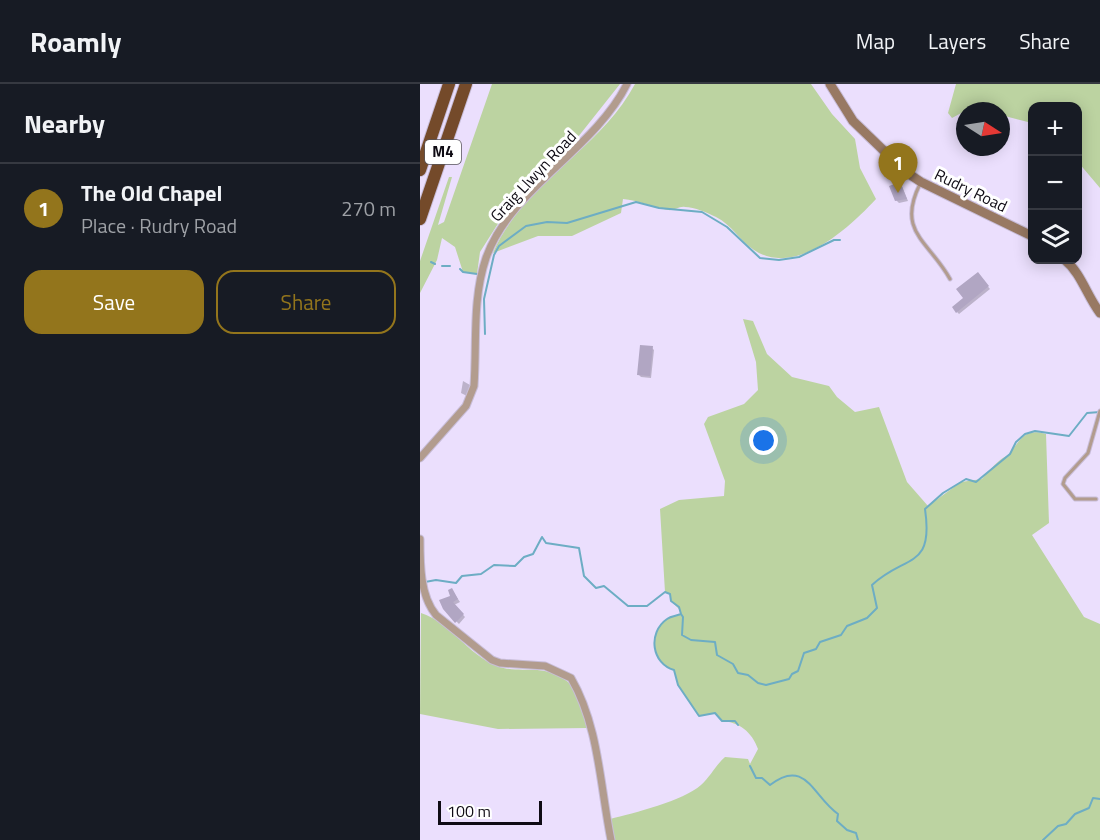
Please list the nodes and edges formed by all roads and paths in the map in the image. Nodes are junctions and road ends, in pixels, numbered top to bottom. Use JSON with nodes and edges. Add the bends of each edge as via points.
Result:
{"nodes":[{"id":1,"x":449,"y":84,"type":"edge"},
{"id":2,"x":466,"y":84,"type":"edge"},
{"id":3,"x":627,"y":84,"type":"edge"},
{"id":4,"x":830,"y":84,"type":"edge"},
{"id":5,"x":420,"y":170,"type":"edge"},
{"id":6,"x":921,"y":182,"type":"junction"},
{"id":7,"x":420,"y":219,"type":"edge"},
{"id":8,"x":1028,"y":235,"type":"edge"},
{"id":9,"x":1070,"y":264,"type":"edge"},
{"id":10,"x":950,"y":279,"type":"dead end"},
{"id":11,"x":1100,"y":313,"type":"edge"},
{"id":12,"x":1100,"y":411,"type":"edge"},
{"id":13,"x":420,"y":458,"type":"edge"},
{"id":14,"x":1096,"y":499,"type":"dead end"},
{"id":15,"x":420,"y":539,"type":"edge"},
{"id":16,"x":611,"y":840,"type":"edge"}],
"edges":[{"from":1,"to":5,"type":"highway","number":"M4"},
{"from":2,"to":7,"type":"highway","number":"M4"},
{"from":3,"to":13,"type":"street","name":"Graig Llwyn Road","via":[[598,126],[496,236],[480,282],[470,399]]},
{"from":4,"to":6,"type":"street","name":"Rudry Road","via":[[853,121]]},
{"from":6,"to":8,"type":"street","name":"Rudry Road"},
{"from":6,"to":10,"type":"lane","via":[[913,199],[913,229]]},
{"from":9,"to":11,"type":"street"},
{"from":12,"to":14,"type":"lane","via":[[1088,453],[1063,484],[1075,498]]},
{"from":15,"to":16,"type":"street","via":[[421,583],[428,607],[435,615],[492,660],[545,666],[571,678],[593,727]]}]}
